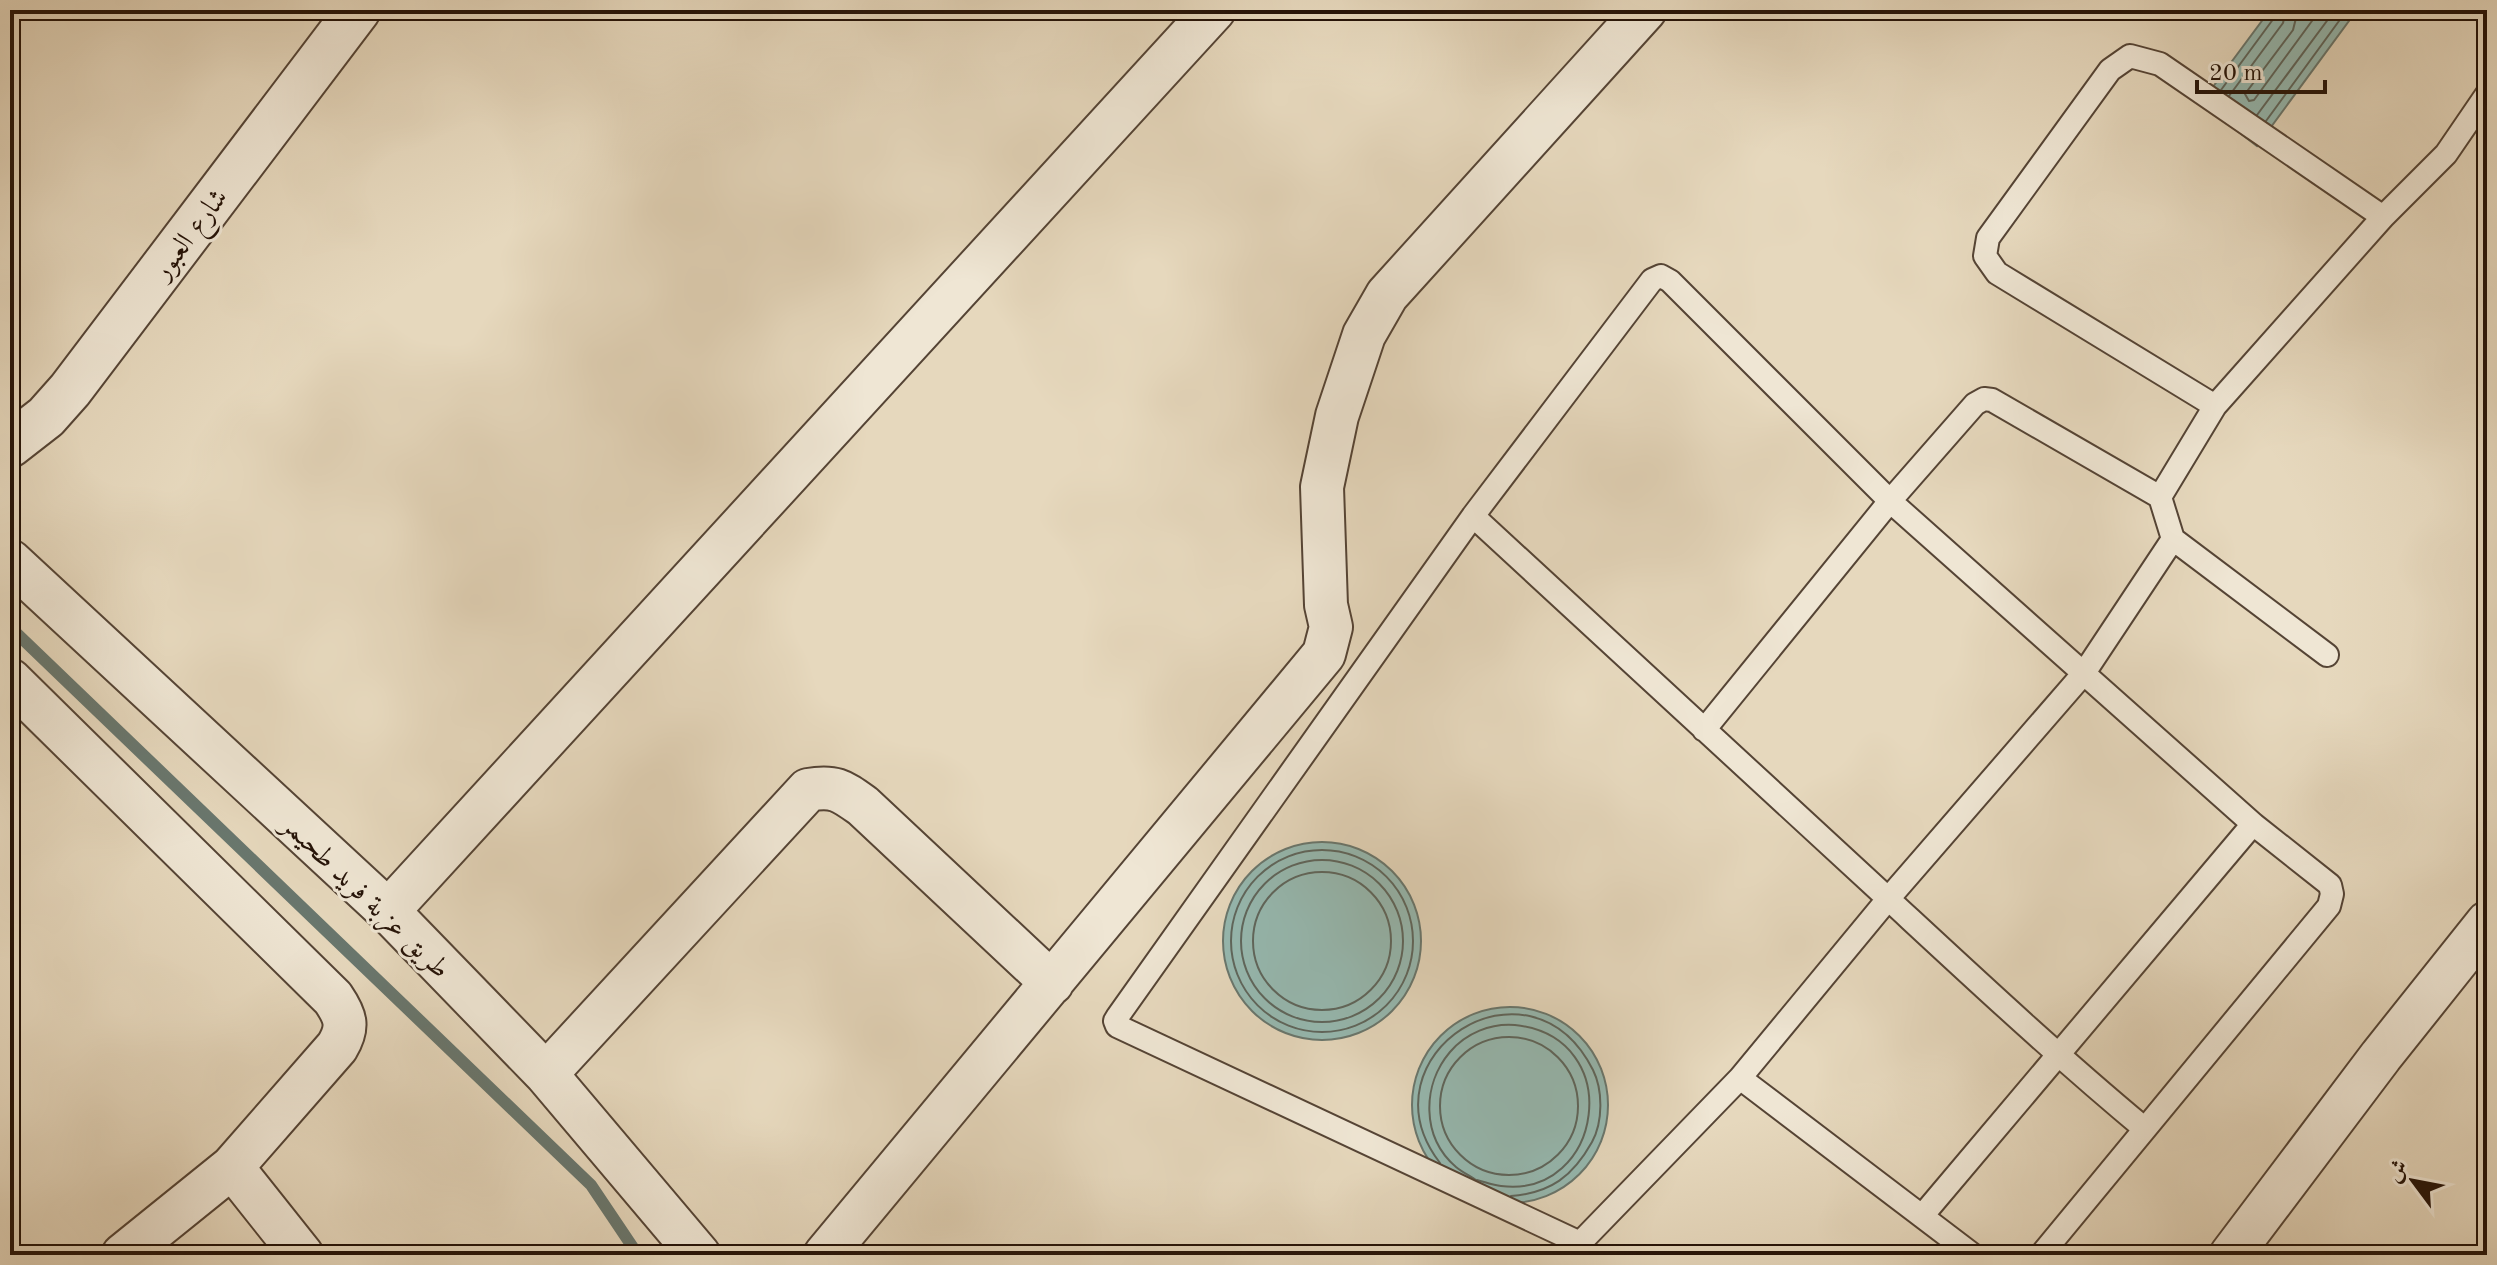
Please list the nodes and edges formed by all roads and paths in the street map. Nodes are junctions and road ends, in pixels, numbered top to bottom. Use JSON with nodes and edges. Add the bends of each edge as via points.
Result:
{"nodes":[{"id":1,"x":358,"y":10,"type":"edge"},
{"id":2,"x":1214,"y":10,"type":"edge"},
{"id":3,"x":1645,"y":10,"type":"edge"},
{"id":4,"x":2487,"y":94,"type":"edge"},
{"id":5,"x":2383,"y":217,"type":"junction"},
{"id":6,"x":2215,"y":406,"type":"junction"},
{"id":7,"x":10,"y":445,"type":"edge"},
{"id":8,"x":2160,"y":497,"type":"junction"},
{"id":9,"x":1890,"y":501,"type":"junction"},
{"id":10,"x":1473,"y":516,"type":"junction"},
{"id":11,"x":2173,"y":539,"type":"junction"},
{"id":12,"x":10,"y":561,"type":"edge"},
{"id":13,"x":2327,"y":655,"type":"dead end"},
{"id":14,"x":2084,"y":673,"type":"junction"},
{"id":15,"x":10,"y":680,"type":"edge"},
{"id":16,"x":1704,"y":730,"type":"junction"},
{"id":17,"x":2253,"y":824,"type":"junction"},
{"id":18,"x":1888,"y":899,"type":"junction"},
{"id":19,"x":388,"y":911,"type":"junction"},
{"id":20,"x":2487,"y":923,"type":"edge"},
{"id":21,"x":1052,"y":983,"type":"junction"},
{"id":22,"x":2056,"y":1055,"type":"junction"},
{"id":23,"x":546,"y":1074,"type":"junction"},
{"id":24,"x":1740,"y":1078,"type":"junction"},
{"id":25,"x":2145,"y":1129,"type":"junction"},
{"id":26,"x":232,"y":1167,"type":"junction"},
{"id":27,"x":1922,"y":1216,"type":"junction"},
{"id":28,"x":1574,"y":1249,"type":"edge"},
{"id":29,"x":123,"y":1255,"type":"edge"},
{"id":30,"x":302,"y":1255,"type":"edge"},
{"id":31,"x":699,"y":1255,"type":"edge"},
{"id":32,"x":825,"y":1255,"type":"edge"},
{"id":33,"x":1973,"y":1255,"type":"edge"},
{"id":34,"x":2041,"y":1255,"type":"edge"},
{"id":35,"x":2231,"y":1255,"type":"edge"}],
"edges":[{"from":1,"to":7,"type":"street","name":"شارع العبور","via":[[70,390]]},
{"from":2,"to":19,"type":"street"},
{"from":3,"to":21,"type":"street","via":[[1387,295],[1359,349],[1322,487],[1331,627],[1324,654]]},
{"from":4,"to":5,"type":"lane","via":[[2446,154]]},
{"from":5,"to":6,"type":"lane"},
{"from":5,"to":6,"type":"lane","via":[[2160,64],[2130,56],[2110,70],[1988,238],[1985,256],[1997,273]]},
{"from":6,"to":8,"type":"lane"},
{"from":8,"to":9,"type":"lane","via":[[1984,399]]},
{"from":8,"to":11,"type":"lane"},
{"from":9,"to":10,"type":"lane","via":[[1661,276],[1652,280]]},
{"from":9,"to":14,"type":"lane"},
{"from":9,"to":16,"type":"lane"},
{"from":10,"to":16,"type":"lane"},
{"from":10,"to":28,"type":"lane","via":[[1115,1021],[1135,1037]]},
{"from":11,"to":13,"type":"lane"},
{"from":11,"to":14,"type":"lane"},
{"from":12,"to":19,"type":"street","name":"طريق عزبة فريد طحيمر"},
{"from":14,"to":17,"type":"lane"},
{"from":14,"to":18,"type":"lane"},
{"from":15,"to":26,"type":"street","via":[[333,998],[346,1017],[337,1047]]},
{"from":16,"to":18,"type":"lane"},
{"from":17,"to":22,"type":"lane"},
{"from":17,"to":25,"type":"lane","via":[[2330,885],[2329,906]]},
{"from":18,"to":22,"type":"lane"},
{"from":18,"to":24,"type":"lane"},
{"from":19,"to":23,"type":"street","name":"طريق عزبة فريد طحيمر"},
{"from":20,"to":35,"type":"street"},
{"from":21,"to":23,"type":"street","via":[[863,806],[828,787],[808,790]]},
{"from":21,"to":32,"type":"street"},
{"from":22,"to":25,"type":"lane"},
{"from":22,"to":27,"type":"lane"},
{"from":23,"to":31,"type":"street","name":"طريق عزبة فريد طحيمر"},
{"from":24,"to":27,"type":"lane"},
{"from":24,"to":28,"type":"lane"},
{"from":25,"to":34,"type":"lane"},
{"from":26,"to":29,"type":"street"},
{"from":26,"to":30,"type":"street"},
{"from":27,"to":33,"type":"lane"}]}
